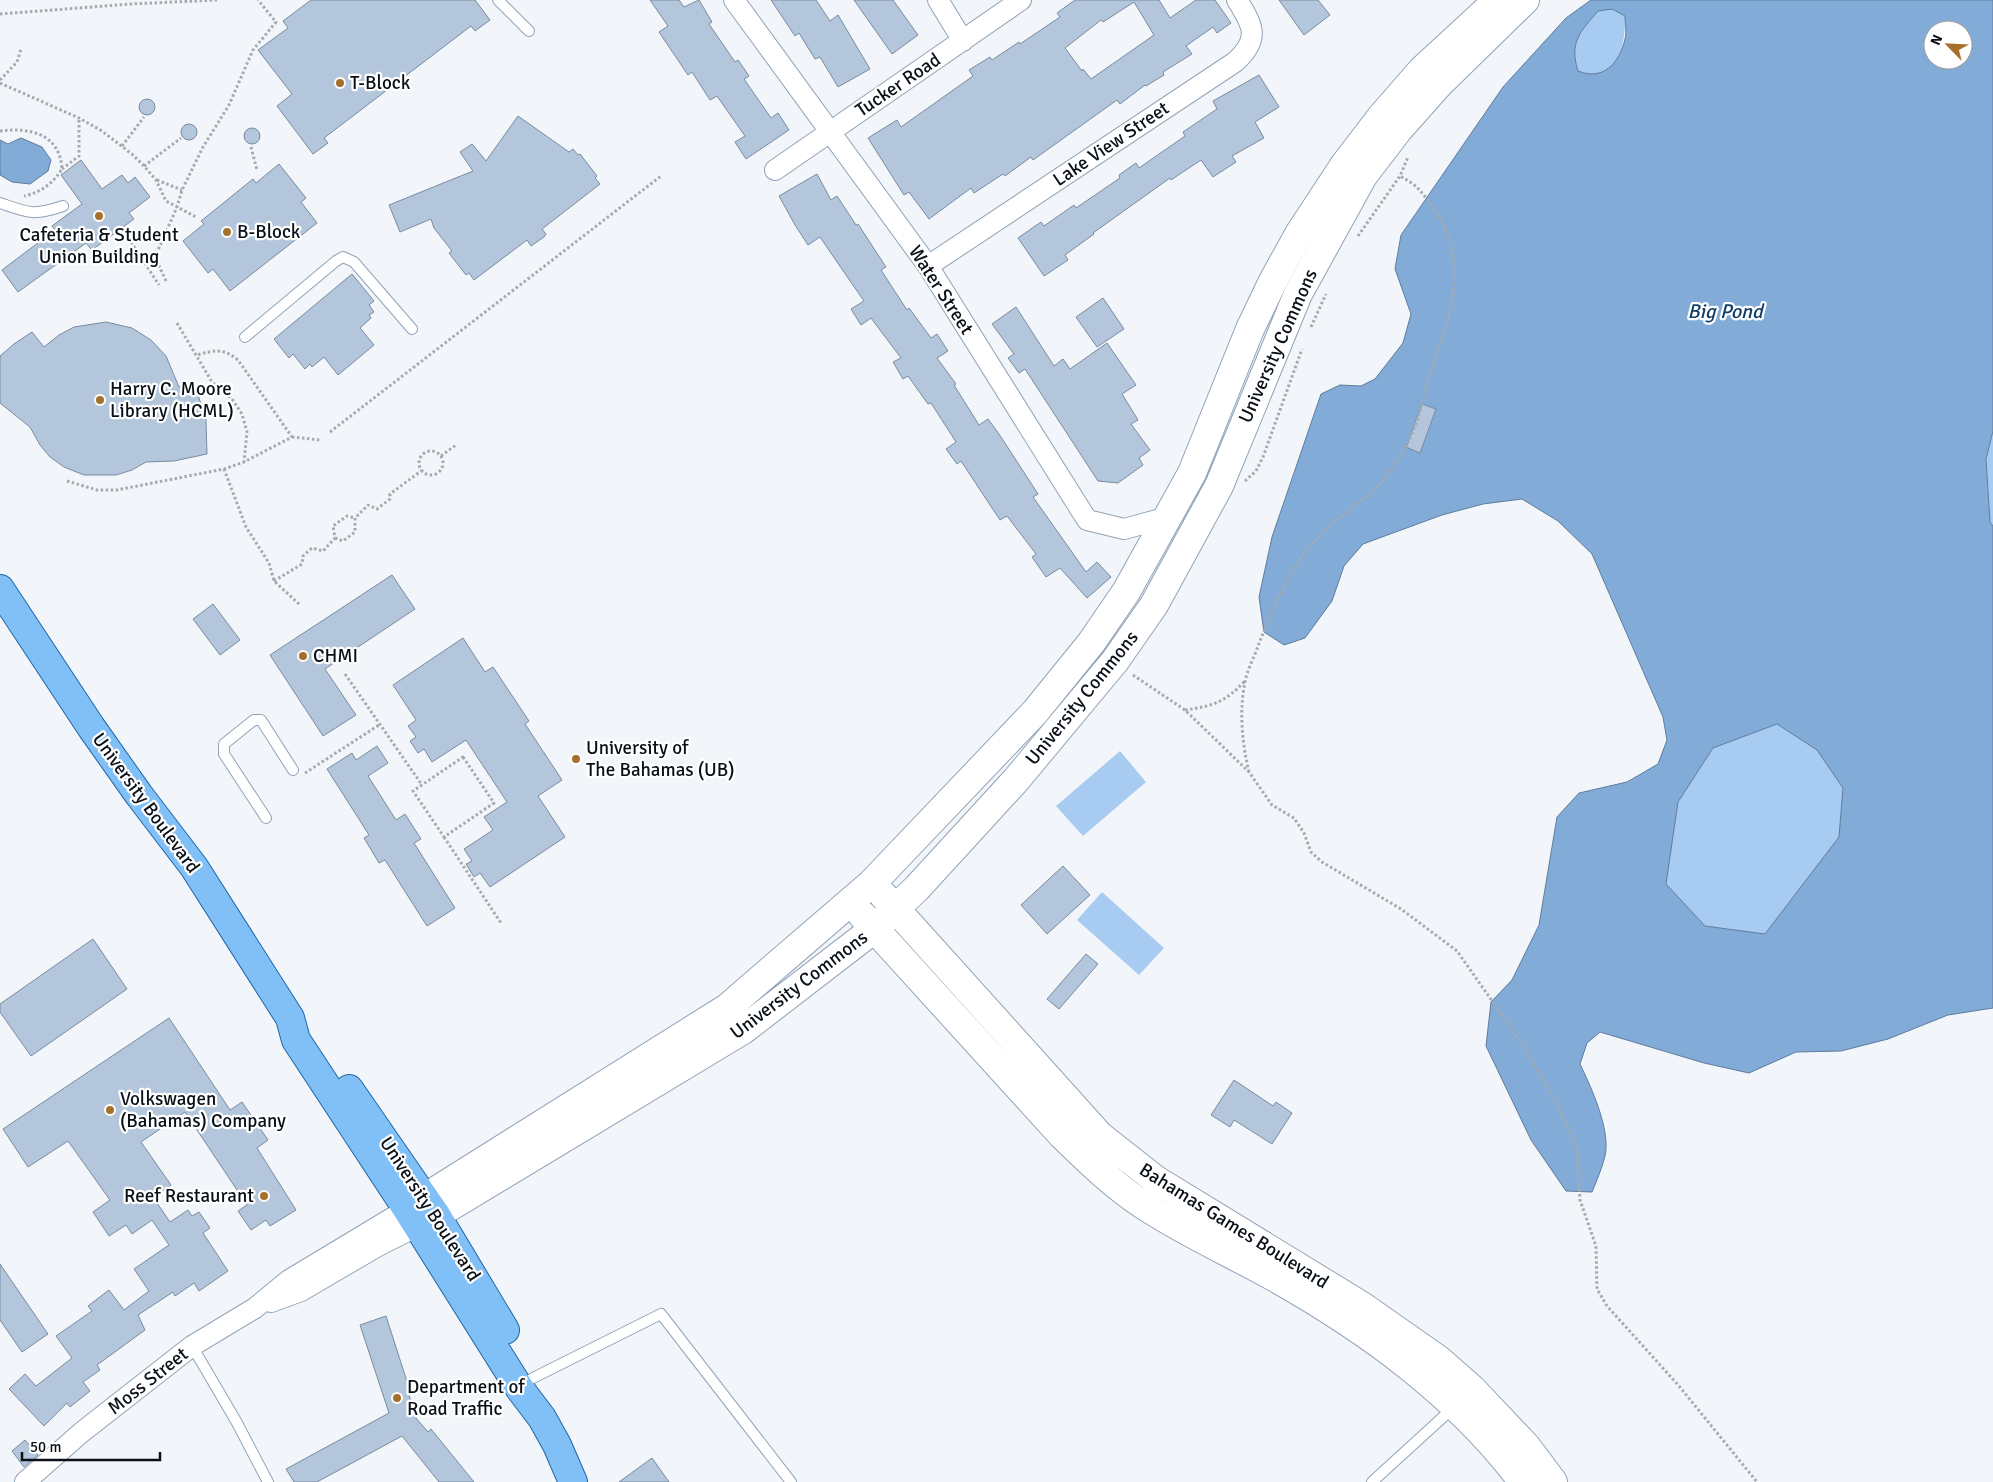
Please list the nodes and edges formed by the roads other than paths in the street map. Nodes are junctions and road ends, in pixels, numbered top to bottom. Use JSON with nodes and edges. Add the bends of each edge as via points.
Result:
{"nodes":[{"id":1,"x":498,"y":0,"type":"edge"},
{"id":2,"x":734,"y":0,"type":"edge"},
{"id":3,"x":938,"y":0,"type":"edge"},
{"id":4,"x":1021,"y":0,"type":"edge"},
{"id":5,"x":1237,"y":0,"type":"edge"},
{"id":6,"x":1498,"y":0,"type":"edge"},
{"id":7,"x":1525,"y":0,"type":"edge"},
{"id":8,"x":530,"y":31,"type":"dead end"},
{"id":9,"x":963,"y":41,"type":"junction"},
{"id":10,"x":829,"y":132,"type":"junction"},
{"id":11,"x":775,"y":170,"type":"dead end"},
{"id":12,"x":0,"y":204,"type":"edge"},
{"id":13,"x":63,"y":206,"type":"dead end"},
{"id":14,"x":928,"y":266,"type":"junction"},
{"id":15,"x":412,"y":329,"type":"dead end"},
{"id":16,"x":245,"y":337,"type":"dead end"},
{"id":17,"x":1168,"y":517,"type":"junction"},
{"id":18,"x":0,"y":589,"type":"edge"},
{"id":19,"x":293,"y":770,"type":"road end"},
{"id":20,"x":266,"y":818,"type":"dead end"},
{"id":21,"x":872,"y":883,"type":"junction"},
{"id":22,"x":851,"y":903,"type":"junction"},
{"id":23,"x":896,"y":909,"type":"junction"},
{"id":24,"x":874,"y":929,"type":"junction"},
{"id":25,"x":1189,"y":1201,"type":"junction"},
{"id":26,"x":421,"y":1212,"type":"junction"},
{"id":27,"x":1172,"y":1222,"type":"junction"},
{"id":28,"x":192,"y":1346,"type":"junction"},
{"id":29,"x":531,"y":1379,"type":"junction"},
{"id":30,"x":1464,"y":1397,"type":"junction"},
{"id":31,"x":542,"y":1418,"type":"junction"},
{"id":32,"x":25,"y":1482,"type":"edge"},
{"id":33,"x":268,"y":1482,"type":"edge"},
{"id":34,"x":573,"y":1482,"type":"edge"},
{"id":35,"x":791,"y":1482,"type":"edge"},
{"id":36,"x":1372,"y":1482,"type":"edge"},
{"id":37,"x":1523,"y":1482,"type":"edge"},
{"id":38,"x":1553,"y":1482,"type":"edge"}],
"edges":[{"from":1,"to":8,"type":"lane"},
{"from":2,"to":10,"type":"street","name":"Water Street"},
{"from":3,"to":9,"type":"street"},
{"from":4,"to":9,"type":"street","name":"Tucker Road"},
{"from":5,"to":14,"type":"street","name":"Lake View Street","via":[[1252,29],[1249,47],[1241,56]]},
{"from":6,"to":17,"type":"main road","name":"University Commons","via":[[1422,70],[1381,117],[1345,164],[1304,227],[1250,329],[1192,473]]},
{"from":7,"to":23,"type":"main road","name":"University Commons","via":[[1438,84],[1363,176],[1298,294],[1222,479],[1154,606],[1115,660],[1027,767]]},
{"from":9,"to":10,"type":"street","name":"Tucker Road"},
{"from":10,"to":11,"type":"street","name":"Tucker Road"},
{"from":10,"to":14,"type":"street","name":"Water Street"},
{"from":12,"to":13,"type":"lane","via":[[31,214]]},
{"from":14,"to":17,"type":"street","name":"Water Street","via":[[1087,520],[1124,530]]},
{"from":15,"to":16,"type":"lane","via":[[354,262],[343,257]]},
{"from":17,"to":21,"type":"main road","name":"University Commons","via":[[1126,592],[1091,643],[1047,697]]},
{"from":18,"to":26,"type":"main road","name":"University Boulevard","via":[[91,727],[194,867],[290,1018],[307,1028]]},
{"from":19,"to":20,"type":"lane","via":[[261,720],[254,720],[224,744],[224,754]]},
{"from":21,"to":22,"type":"main road","name":"University Commons"},
{"from":21,"to":23,"type":"main road","name":"Bahamas Games Boulevard"},
{"from":22,"to":24,"type":"main road","name":"Bahamas Games Boulevard"},
{"from":22,"to":26,"type":"main road","name":"University Commons","via":[[727,1008]]},
{"from":23,"to":24,"type":"main road","name":"University Commons"},
{"from":23,"to":25,"type":"main road","name":"Bahamas Games Boulevard","via":[[1100,1136],[1156,1180]]},
{"from":24,"to":26,"type":"main road","name":"University Commons","via":[[743,1030]]},
{"from":24,"to":27,"type":"main road","name":"Bahamas Games Boulevard","via":[[1062,1135],[1120,1187]]},
{"from":25,"to":27,"type":"main road"},
{"from":25,"to":30,"type":"main road","name":"Bahamas Games Boulevard","via":[[1362,1306],[1439,1360]]},
{"from":26,"to":28,"type":"street","name":"Moss Street","via":[[378,1246],[300,1291],[255,1308]]},
{"from":26,"to":29,"type":"main road","name":"University Boulevard","via":[[501,1322]]},
{"from":26,"to":31,"type":"main road","name":"University Boulevard","via":[[520,1389]]},
{"from":27,"to":30,"type":"main road","name":"Bahamas Games Boulevard","via":[[1274,1277]]},
{"from":28,"to":32,"type":"street","name":"Moss Street","via":[[82,1432]]},
{"from":28,"to":33,"type":"lane"},
{"from":29,"to":31,"type":"main road","name":"University Boulevard"},
{"from":29,"to":35,"type":"lane","via":[[661,1314]]},
{"from":30,"to":36,"type":"lane"},
{"from":30,"to":37,"type":"main road","name":"Bahamas Games Boulevard"},
{"from":30,"to":38,"type":"main road","name":"Bahamas Games Boulevard","via":[[1526,1446]]},
{"from":31,"to":34,"type":"main road","name":"University Boulevard"}]}
